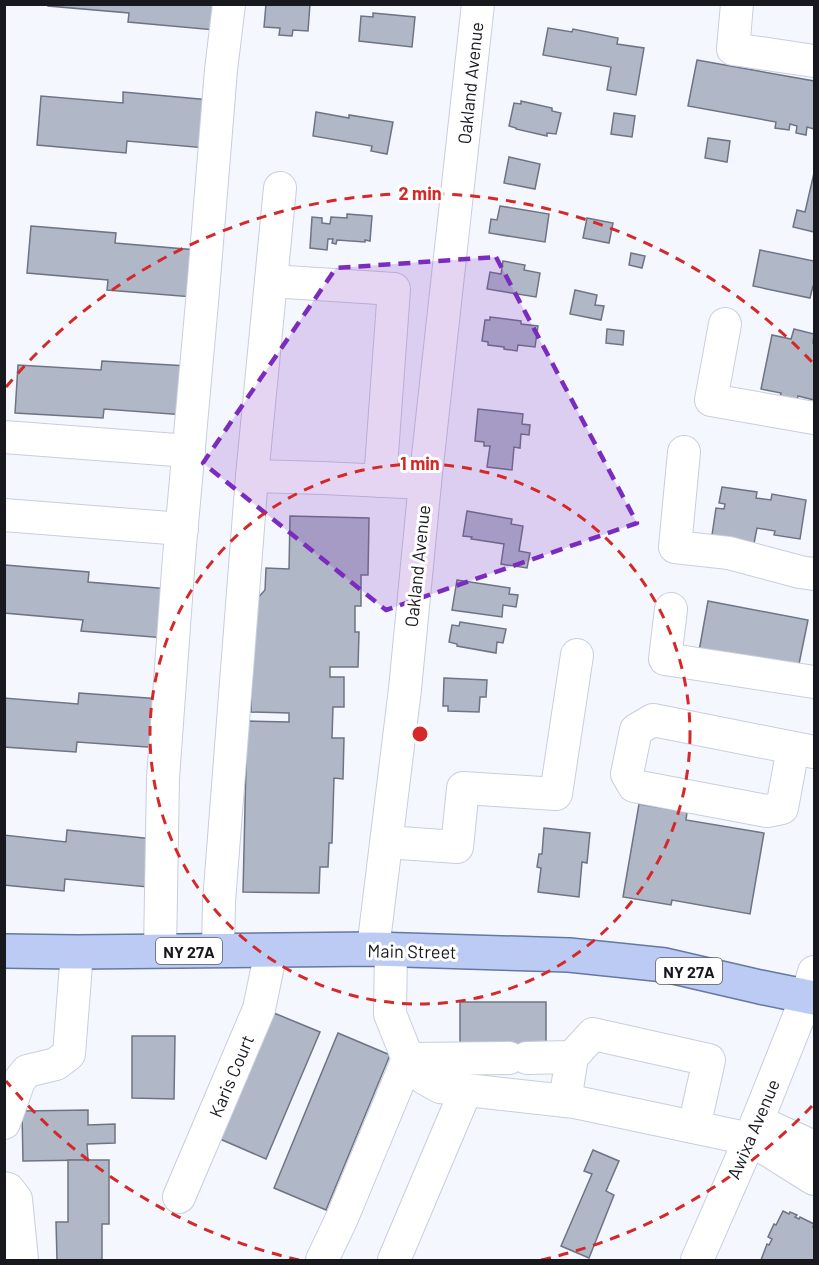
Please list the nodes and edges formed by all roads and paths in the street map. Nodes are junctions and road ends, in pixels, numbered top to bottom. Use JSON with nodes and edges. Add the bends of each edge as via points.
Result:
{"nodes":[{"id":1,"x":229,"y":4,"type":"edge"},
{"id":2,"x":478,"y":4,"type":"edge"},
{"id":3,"x":737,"y":4,"type":"edge"},
{"id":4,"x":814,"y":62,"type":"edge"},
{"id":5,"x":280,"y":188,"type":"dead end"},
{"id":6,"x":271,"y":281,"type":"junction"},
{"id":7,"x":725,"y":324,"type":"dead end"},
{"id":8,"x":814,"y":418,"type":"edge"},
{"id":9,"x":4,"y":437,"type":"edge"},
{"id":10,"x":189,"y":452,"type":"junction"},
{"id":11,"x":684,"y":452,"type":"dead end"},
{"id":12,"x":252,"y":476,"type":"junction"},
{"id":13,"x":380,"y":481,"type":"junction"},
{"id":14,"x":425,"y":483,"type":"junction"},
{"id":15,"x":4,"y":515,"type":"edge"},
{"id":16,"x":182,"y":529,"type":"junction"},
{"id":17,"x":814,"y":574,"type":"edge"},
{"id":18,"x":671,"y":609,"type":"dead end"},
{"id":19,"x":577,"y":655,"type":"dead end"},
{"id":20,"x":814,"y":682,"type":"edge"},
{"id":21,"x":804,"y":750,"type":"edge"},
{"id":22,"x":387,"y":840,"type":"junction"},
{"id":23,"x":382,"y":949,"type":"junction"},
{"id":24,"x":4,"y":951,"type":"edge"},
{"id":25,"x":160,"y":951,"type":"junction"},
{"id":26,"x":218,"y":951,"type":"junction"},
{"id":27,"x":271,"y":951,"type":"junction"},
{"id":28,"x":77,"y":952,"type":"junction"},
{"id":29,"x":812,"y":989,"type":"edge"},
{"id":30,"x":572,"y":1057,"type":"junction"},
{"id":31,"x":408,"y":1059,"type":"junction"},
{"id":32,"x":466,"y":1090,"type":"junction"},
{"id":33,"x":565,"y":1101,"type":"junction"},
{"id":34,"x":4,"y":1123,"type":"edge"},
{"id":35,"x":694,"y":1127,"type":"junction"},
{"id":36,"x":753,"y":1130,"type":"junction"},
{"id":37,"x":814,"y":1147,"type":"edge"},
{"id":38,"x":814,"y":1179,"type":"edge"},
{"id":39,"x":4,"y":1188,"type":"edge"},
{"id":40,"x":179,"y":1197,"type":"dead end"},
{"id":41,"x":22,"y":1260,"type":"edge"},
{"id":42,"x":322,"y":1260,"type":"edge"},
{"id":43,"x":394,"y":1260,"type":"edge"},
{"id":44,"x":697,"y":1260,"type":"edge"}],
"edges":[{"from":1,"to":10,"type":"street"},
{"from":2,"to":14,"type":"street","name":"Oakland Avenue"},
{"from":3,"to":4,"type":"street","via":[[733,49]]},
{"from":5,"to":6,"type":"street"},
{"from":6,"to":12,"type":"street"},
{"from":6,"to":13,"type":"street","via":[[394,289]]},
{"from":7,"to":8,"type":"street","via":[[711,400]]},
{"from":9,"to":10,"type":"street"},
{"from":10,"to":16,"type":"street"},
{"from":11,"to":17,"type":"street","via":[[675,547],[729,553]]},
{"from":12,"to":13,"type":"street"},
{"from":12,"to":26,"type":"street"},
{"from":13,"to":14,"type":"street"},
{"from":14,"to":22,"type":"street","name":"Oakland Avenue"},
{"from":15,"to":16,"type":"street"},
{"from":16,"to":25,"type":"street","via":[[163,778]]},
{"from":18,"to":20,"type":"street","via":[[665,659]]},
{"from":19,"to":22,"type":"street","via":[[556,794],[463,788],[457,847]]},
{"from":21,"to":21,"type":"street","via":[[652,720],[636,730],[627,774],[634,786],[767,811],[782,808]]},
{"from":22,"to":23,"type":"street","name":"Oakland Avenue"},
{"from":23,"to":27,"type":"main road","name":"Main Street","number":"NY 27A"},
{"from":23,"to":29,"type":"main road","name":"Main Street","number":"NY 27A","via":[[569,956],[655,964]]},
{"from":23,"to":31,"type":"street","name":"Oakland Avenue","via":[[390,1014]]},
{"from":24,"to":28,"type":"main road","name":"Main Street","number":"NY 27A"},
{"from":25,"to":26,"type":"main road","name":"Main Street","number":"NY 27A"},
{"from":25,"to":28,"type":"main road","name":"Main Street","number":"NY 27A"},
{"from":26,"to":27,"type":"main road","name":"Main Street","number":"NY 27A"},
{"from":27,"to":40,"type":"street","name":"Karis Court","via":[[259,1008]]},
{"from":28,"to":34,"type":"street","via":[[69,1054],[56,1064],[27,1071]]},
{"from":29,"to":36,"type":"street","name":"Awixa Avenue"},
{"from":30,"to":31,"type":"street"},
{"from":30,"to":33,"type":"street"},
{"from":30,"to":35,"type":"street","via":[[593,1034],[709,1060]]},
{"from":31,"to":32,"type":"street","via":[[424,1078],[440,1087]]},
{"from":31,"to":42,"type":"street"},
{"from":32,"to":33,"type":"street"},
{"from":32,"to":43,"type":"street"},
{"from":33,"to":35,"type":"street"},
{"from":35,"to":36,"type":"street"},
{"from":36,"to":37,"type":"street"},
{"from":36,"to":38,"type":"street"},
{"from":36,"to":44,"type":"street","name":"Awixa Avenue"},
{"from":39,"to":41,"type":"street","via":[[16,1199]]}]}
